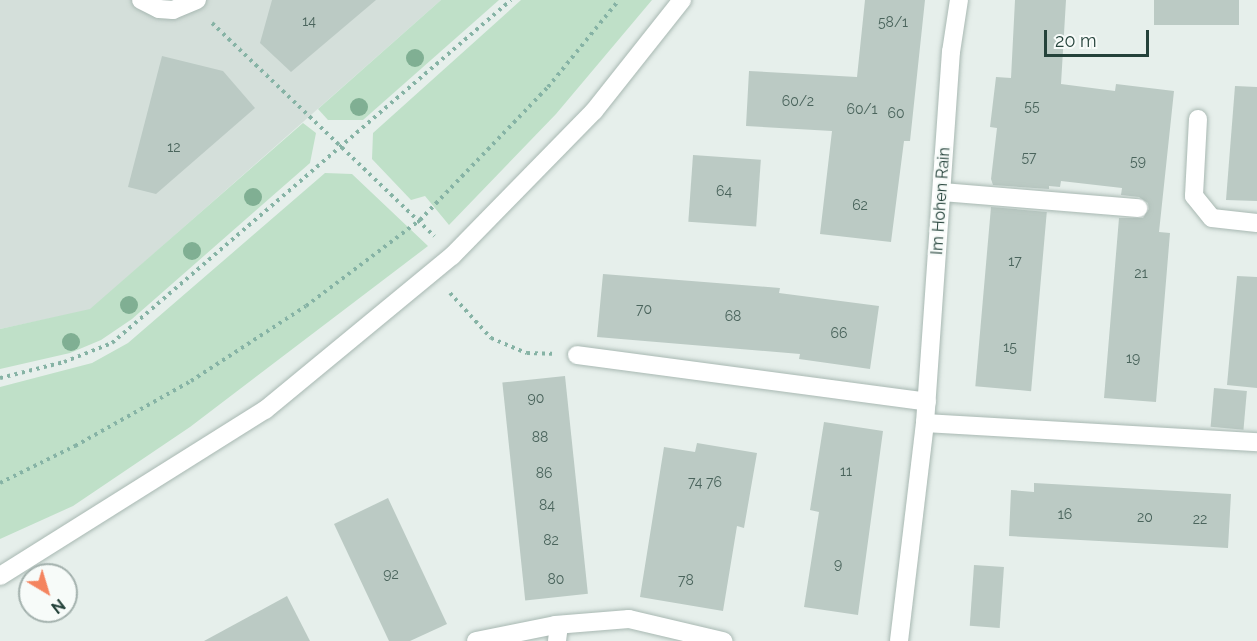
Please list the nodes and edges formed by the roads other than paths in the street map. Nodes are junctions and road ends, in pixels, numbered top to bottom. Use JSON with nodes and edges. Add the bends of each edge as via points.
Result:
{"nodes":[{"id":1,"x":141,"y":0,"type":"edge"},
{"id":2,"x":682,"y":0,"type":"edge"},
{"id":3,"x":958,"y":0,"type":"edge"},
{"id":4,"x":194,"y":2,"type":"edge"},
{"id":5,"x":1198,"y":119,"type":"dead end"},
{"id":6,"x":942,"y":192,"type":"junction"},
{"id":7,"x":1138,"y":208,"type":"dead end"},
{"id":8,"x":1257,"y":223,"type":"edge"},
{"id":9,"x":577,"y":355,"type":"road end"},
{"id":10,"x":927,"y":402,"type":"junction"},
{"id":11,"x":925,"y":423,"type":"junction"},
{"id":12,"x":1257,"y":442,"type":"edge"},
{"id":13,"x":0,"y":576,"type":"edge"},
{"id":14,"x":558,"y":633,"type":"edge"},
{"id":15,"x":476,"y":641,"type":"edge"},
{"id":16,"x":723,"y":641,"type":"edge"},
{"id":17,"x":899,"y":641,"type":"edge"}],
"edges":[{"from":1,"to":4,"type":"street","via":[[159,9]]},
{"from":2,"to":13,"type":"street","via":[[594,111],[452,256],[265,410]]},
{"from":3,"to":6,"type":"street","name":"Im Hohen Rain"},
{"from":5,"to":8,"type":"street","via":[[1194,196],[1212,218]]},
{"from":6,"to":7,"type":"street"},
{"from":6,"to":10,"type":"street","name":"Im Hohen Rain"},
{"from":9,"to":10,"type":"street"},
{"from":10,"to":11,"type":"street","name":"Im Hohen Rain"},
{"from":11,"to":12,"type":"street"},
{"from":11,"to":17,"type":"street","name":"Im Hohen Rain"},
{"from":14,"to":15,"type":"street"},
{"from":14,"to":16,"type":"street","via":[[629,619]]}]}
